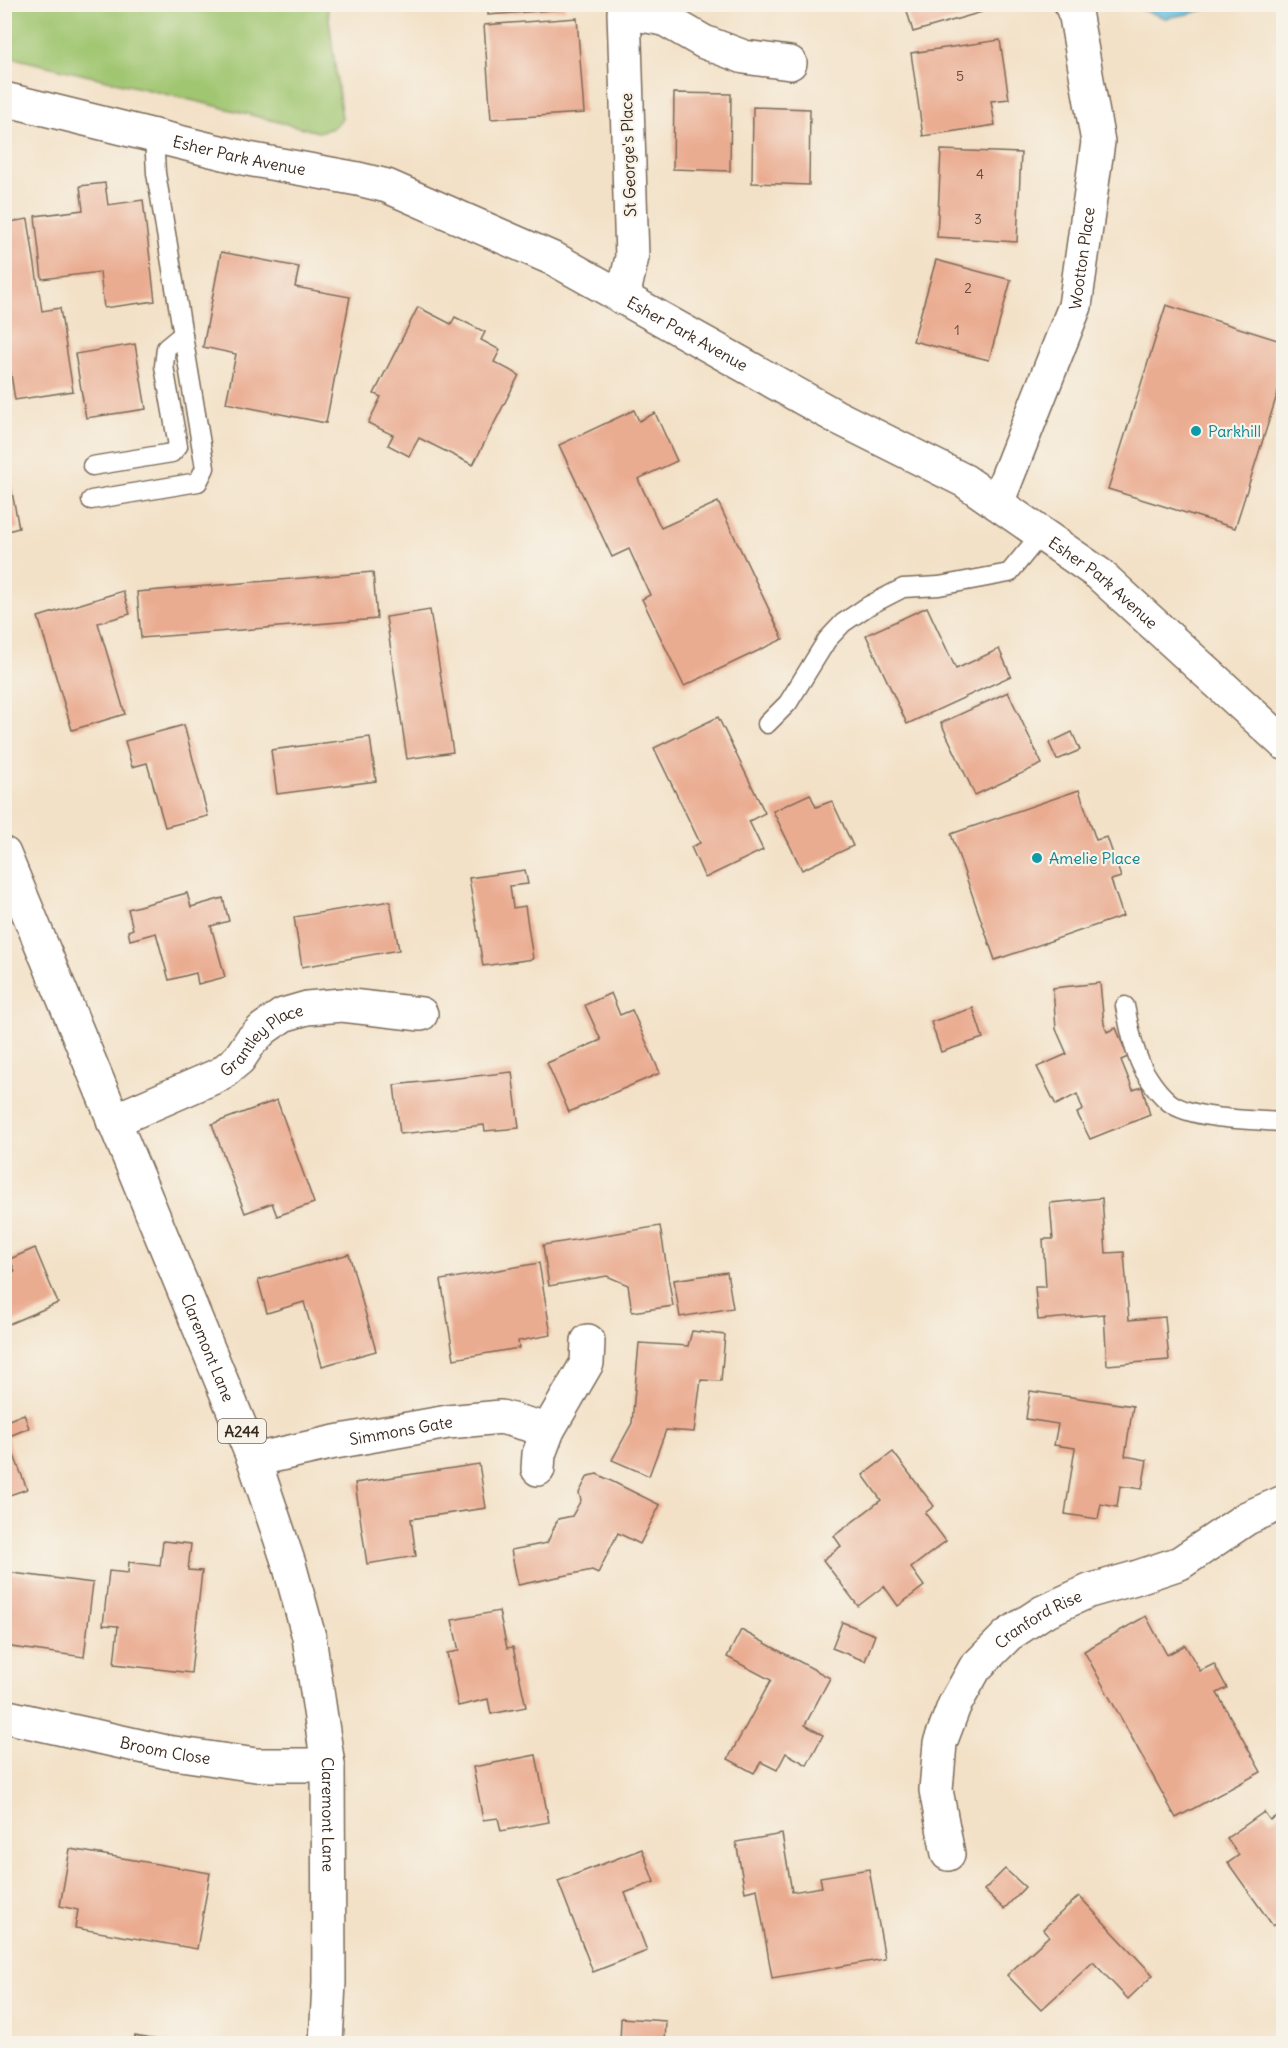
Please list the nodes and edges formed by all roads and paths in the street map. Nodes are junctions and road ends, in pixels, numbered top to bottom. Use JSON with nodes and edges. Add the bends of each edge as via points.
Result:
{"nodes":[{"id":1,"x":1071,"y":4,"type":"edge"},
{"id":2,"x":624,"y":8,"type":"edge"},
{"id":3,"x":790,"y":63,"type":"dead end"},
{"id":4,"x":4,"y":99,"type":"edge"},
{"id":5,"x":154,"y":137,"type":"junction"},
{"id":6,"x":623,"y":298,"type":"junction"},
{"id":7,"x":183,"y":334,"type":"junction"},
{"id":8,"x":92,"y":466,"type":"dead end"},
{"id":9,"x":91,"y":500,"type":"dead end"},
{"id":10,"x":996,"y":503,"type":"junction"},
{"id":11,"x":1041,"y":534,"type":"junction"},
{"id":12,"x":767,"y":724,"type":"dead end"},
{"id":13,"x":1284,"y":743,"type":"edge"},
{"id":14,"x":4,"y":854,"type":"edge"},
{"id":15,"x":1125,"y":1006,"type":"dead end"},
{"id":16,"x":421,"y":1014,"type":"dead end"},
{"id":17,"x":113,"y":1121,"type":"junction"},
{"id":18,"x":1284,"y":1122,"type":"edge"},
{"id":19,"x":588,"y":1341,"type":"dead end"},
{"id":20,"x":548,"y":1430,"type":"junction"},
{"id":21,"x":254,"y":1460,"type":"junction"},
{"id":22,"x":538,"y":1469,"type":"dead end"},
{"id":23,"x":1284,"y":1502,"type":"edge"},
{"id":24,"x":4,"y":1716,"type":"edge"},
{"id":25,"x":328,"y":1765,"type":"junction"},
{"id":26,"x":948,"y":1854,"type":"dead end"},
{"id":27,"x":326,"y":2043,"type":"edge"}],
"edges":[{"from":1,"to":10,"type":"street","name":"Wootton Place","via":[[1098,142],[1075,306]]},
{"from":2,"to":3,"type":"street","name":"St George's Place","via":[[664,19],[704,42],[744,57]]},
{"from":2,"to":6,"type":"street","name":"St George's Place","via":[[632,257]]},
{"from":4,"to":5,"type":"street","name":"Esher Park Avenue"},
{"from":5,"to":6,"type":"street","name":"Esher Park Avenue","via":[[387,186],[556,260]]},
{"from":5,"to":7,"type":"lane","via":[[156,173]]},
{"from":6,"to":10,"type":"street","name":"Esher Park Avenue","via":[[835,417],[965,480]]},
{"from":7,"to":8,"type":"lane","via":[[166,348],[164,366],[178,446],[172,453]]},
{"from":7,"to":9,"type":"lane","via":[[206,468],[198,482]]},
{"from":10,"to":11,"type":"street","name":"Esher Park Avenue"},
{"from":11,"to":12,"type":"lane","via":[[1009,573],[939,586],[903,588],[843,623],[827,640],[788,703]]},
{"from":11,"to":13,"type":"street","name":"Esher Park Avenue","via":[[1099,574]]},
{"from":14,"to":17,"type":"street","name":"Claremont Lane","number":"A244"},
{"from":15,"to":18,"type":"lane","via":[[1147,1077],[1169,1102],[1214,1116]]},
{"from":16,"to":17,"type":"street","name":"Grantley Place","via":[[342,1005],[283,1015],[263,1029],[221,1074]]},
{"from":17,"to":21,"type":"street","name":"Claremont Lane","number":"A244"},
{"from":19,"to":20,"type":"street","via":[[587,1363]]},
{"from":20,"to":21,"type":"street","name":"Simmons Gate","via":[[501,1417],[448,1422]]},
{"from":20,"to":22,"type":"street","via":[[538,1454]]},
{"from":21,"to":25,"type":"street","name":"Claremont Lane","number":"A244","via":[[309,1637]]},
{"from":23,"to":26,"type":"street","name":"Cranford Rise","via":[[1247,1518],[1180,1563],[1089,1591],[1043,1612],[1008,1635],[975,1668],[940,1743],[936,1790]]},
{"from":24,"to":25,"type":"street","name":"Broom Close","via":[[167,1752],[256,1765]]},
{"from":25,"to":27,"type":"street","name":"Claremont Lane","number":"A244"}]}
